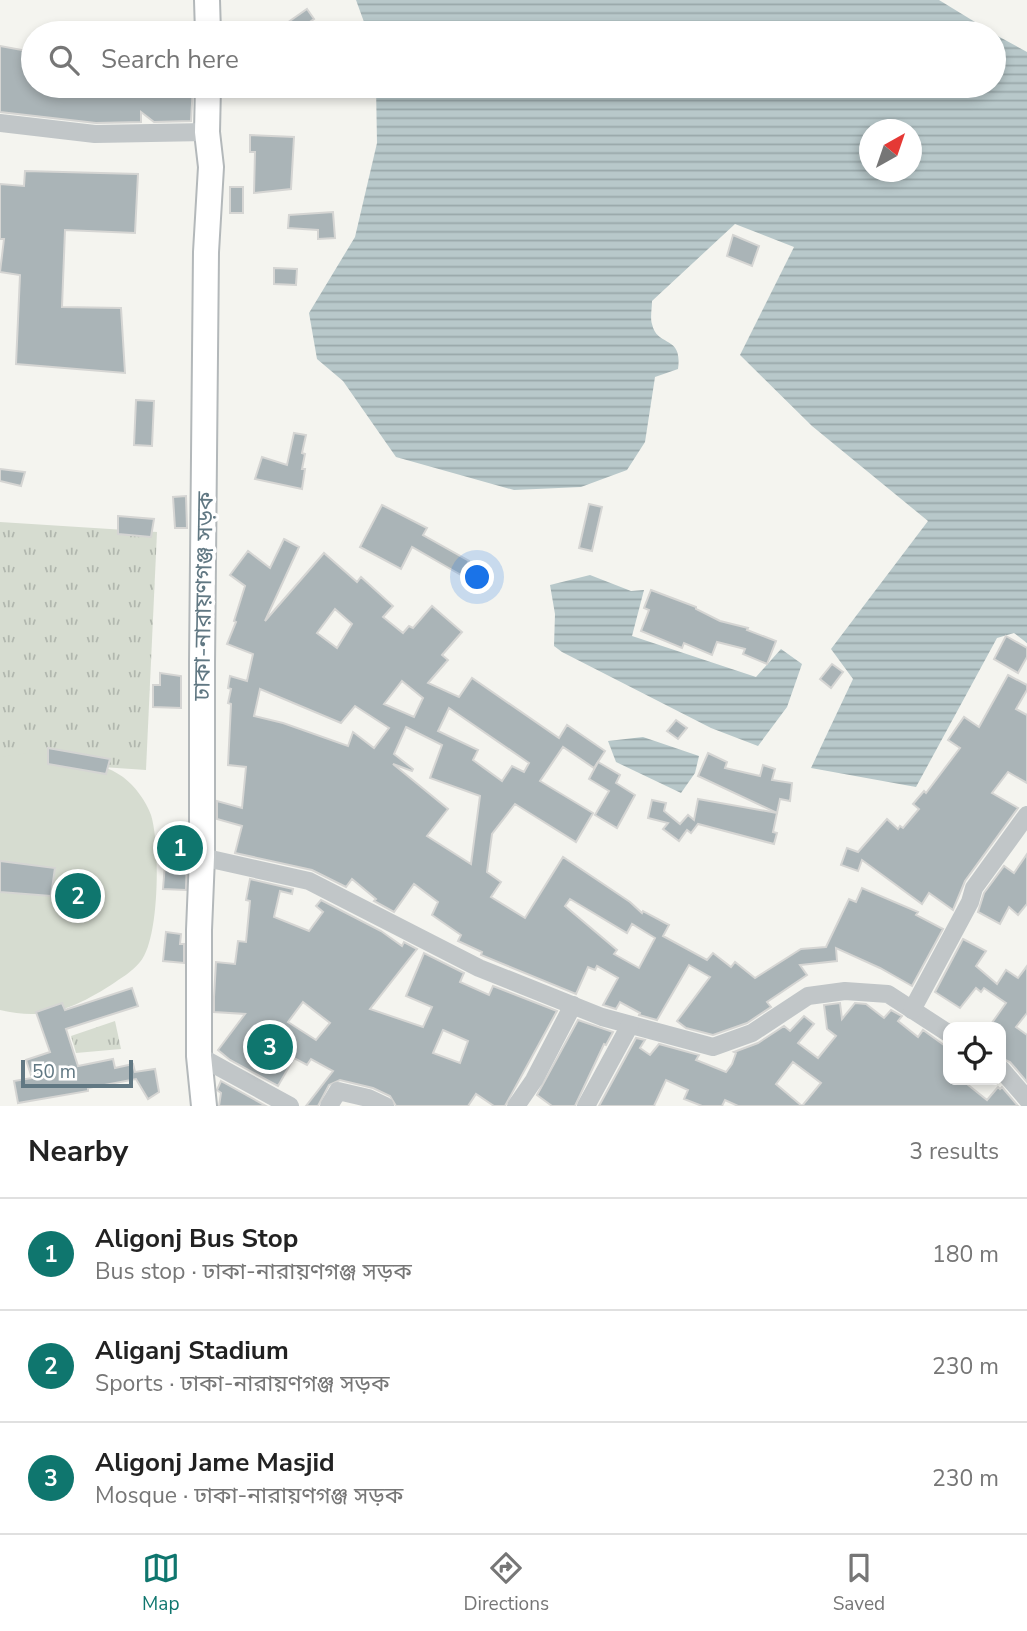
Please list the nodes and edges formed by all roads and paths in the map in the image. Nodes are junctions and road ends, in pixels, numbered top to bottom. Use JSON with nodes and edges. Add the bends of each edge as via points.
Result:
{"nodes":[{"id":1,"x":208,"y":0,"type":"edge"},
{"id":2,"x":208,"y":21,"type":"edge"},
{"id":3,"x":208,"y":98,"type":"edge"},
{"id":4,"x":0,"y":123,"type":"edge"},
{"id":5,"x":207,"y":131,"type":"junction"},
{"id":6,"x":1027,"y":815,"type":"edge"},
{"id":7,"x":202,"y":857,"type":"junction"},
{"id":8,"x":573,"y":1005,"type":"junction"},
{"id":9,"x":912,"y":1010,"type":"junction"},
{"id":10,"x":630,"y":1025,"type":"junction"},
{"id":11,"x":943,"y":1030,"type":"edge"},
{"id":12,"x":199,"y":1056,"type":"junction"},
{"id":13,"x":1006,"y":1075,"type":"edge"},
{"id":14,"x":1027,"y":1099,"type":"edge"},
{"id":15,"x":204,"y":1106,"type":"edge"},
{"id":16,"x":290,"y":1106,"type":"edge"},
{"id":17,"x":329,"y":1106,"type":"edge"},
{"id":18,"x":385,"y":1106,"type":"edge"},
{"id":19,"x":516,"y":1106,"type":"edge"},
{"id":20,"x":586,"y":1106,"type":"edge"}],
"edges":[{"from":1,"to":2,"type":"highway"},
{"from":3,"to":5,"type":"highway","name":"ঢাকা-নারায়ণগঞ্জ সড়ক"},
{"from":4,"to":5,"type":"street","via":[[95,134]]},
{"from":5,"to":7,"type":"highway","name":"ঢাকা-নারায়ণগঞ্জ সড়ক","via":[[211,167],[206,252]]},
{"from":6,"to":9,"type":"street","via":[[974,888]]},
{"from":7,"to":8,"type":"street","via":[[309,881],[479,968]]},
{"from":7,"to":12,"type":"highway","name":"ঢাকা-নারায়ণগঞ্জ সড়ক"},
{"from":8,"to":10,"type":"street"},
{"from":8,"to":19,"type":"street","via":[[541,1069]]},
{"from":9,"to":10,"type":"street","via":[[888,994],[845,991],[808,996],[752,1033],[713,1047]]},
{"from":9,"to":11,"type":"street"},
{"from":10,"to":20,"type":"street"},
{"from":12,"to":15,"type":"highway","name":"ঢাকা-নারায়ণগঞ্জ সড়ক"},
{"from":12,"to":16,"type":"street"},
{"from":13,"to":14,"type":"street"},
{"from":17,"to":18,"type":"street","via":[[338,1091]]}]}
